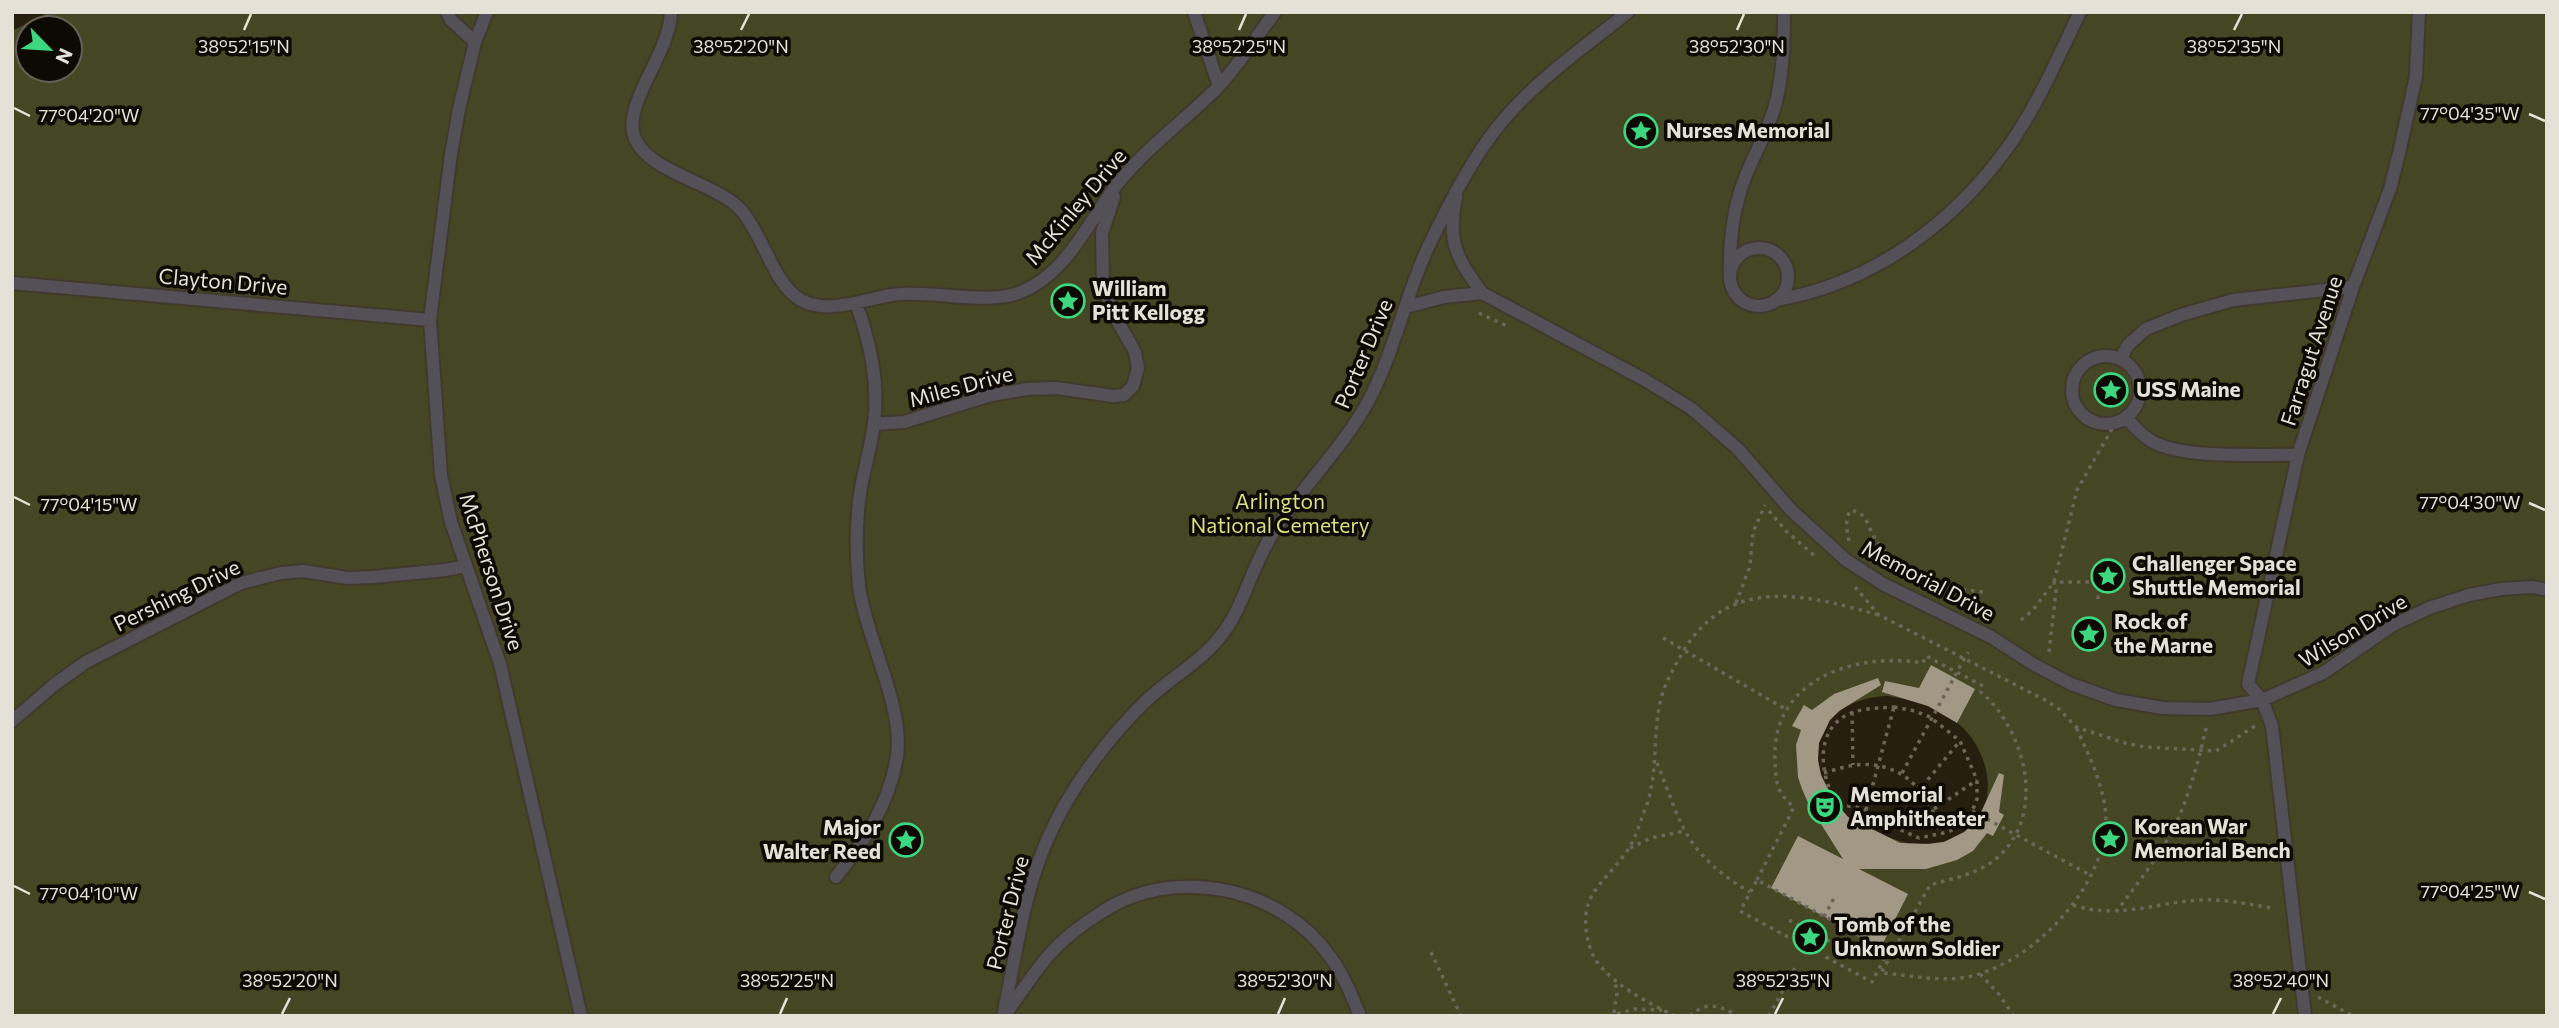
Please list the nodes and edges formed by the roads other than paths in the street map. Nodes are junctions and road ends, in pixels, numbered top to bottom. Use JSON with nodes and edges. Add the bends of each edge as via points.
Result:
{"nodes":[{"id":1,"x":447,"y":12,"type":"edge"},
{"id":2,"x":487,"y":12,"type":"edge"},
{"id":3,"x":671,"y":12,"type":"edge"},
{"id":4,"x":1194,"y":12,"type":"edge"},
{"id":5,"x":1275,"y":12,"type":"edge"},
{"id":6,"x":1628,"y":12,"type":"edge"},
{"id":7,"x":1784,"y":12,"type":"edge"},
{"id":8,"x":2080,"y":12,"type":"edge"},
{"id":9,"x":2419,"y":12,"type":"edge"},
{"id":10,"x":475,"y":42,"type":"junction"},
{"id":11,"x":1219,"y":86,"type":"junction"},
{"id":12,"x":1118,"y":183,"type":"junction"},
{"id":13,"x":1456,"y":197,"type":"junction"},
{"id":14,"x":1730,"y":281,"type":"junction"},
{"id":15,"x":12,"y":283,"type":"edge"},
{"id":16,"x":2353,"y":287,"type":"junction"},
{"id":17,"x":1482,"y":293,"type":"junction"},
{"id":18,"x":1776,"y":300,"type":"junction"},
{"id":19,"x":856,"y":303,"type":"junction"},
{"id":20,"x":1406,"y":307,"type":"junction"},
{"id":21,"x":430,"y":320,"type":"junction"},
{"id":22,"x":2121,"y":358,"type":"junction"},
{"id":23,"x":2121,"y":420,"type":"junction"},
{"id":24,"x":874,"y":424,"type":"junction"},
{"id":25,"x":2298,"y":455,"type":"junction"},
{"id":26,"x":465,"y":566,"type":"junction"},
{"id":27,"x":2547,"y":590,"type":"edge"},
{"id":28,"x":2262,"y":700,"type":"junction"},
{"id":29,"x":12,"y":721,"type":"edge"},
{"id":30,"x":836,"y":877,"type":"dead end"},
{"id":31,"x":581,"y":1016,"type":"edge"},
{"id":32,"x":1004,"y":1016,"type":"edge"},
{"id":33,"x":1360,"y":1016,"type":"edge"},
{"id":34,"x":2305,"y":1016,"type":"edge"}],
"edges":[{"from":1,"to":10,"type":"lane"},
{"from":2,"to":10,"type":"lane","name":"McPherson Drive"},
{"from":3,"to":19,"type":"lane","name":"McKinley Drive","via":[[666,42],[636,107],[634,134],[640,145],[661,165],[705,185],[740,209],[795,297],[826,306]]},
{"from":4,"to":11,"type":"lane"},
{"from":5,"to":11,"type":"lane","name":"McKinley Drive"},
{"from":6,"to":13,"type":"lane","name":"Porter Drive","via":[[1517,105],[1495,130]]},
{"from":7,"to":14,"type":"lane","via":[[1784,51],[1774,110],[1734,212]]},
{"from":8,"to":18,"type":"lane","via":[[2013,139],[1963,200],[1926,234],[1887,260],[1837,285]]},
{"from":9,"to":16,"type":"lane","name":"Farragut Avenue","via":[[2416,76],[2400,149]]},
{"from":10,"to":21,"type":"lane","name":"McPherson Drive","via":[[451,155]]},
{"from":11,"to":12,"type":"lane","name":"McKinley Drive"},
{"from":12,"to":19,"type":"lane","name":"McKinley Drive","via":[[1054,271],[1035,286],[1003,297],[914,292]]},
{"from":12,"to":24,"type":"lane","name":"Miles Drive","via":[[1102,233],[1101,261],[1107,300],[1135,352],[1138,368],[1133,386],[1112,396],[1027,389],[991,395],[904,422]]},
{"from":13,"to":17,"type":"lane","name":"Memorial Drive","via":[[1451,222],[1454,246]]},
{"from":13,"to":20,"type":"lane","name":"Porter Drive","via":[[1433,236]]},
{"from":14,"to":18,"type":"lane","via":[[1748,304]]},
{"from":14,"to":18,"type":"lane","via":[[1740,255],[1755,248],[1768,250],[1783,260],[1787,273],[1785,288]]},
{"from":15,"to":21,"type":"lane","name":"Clayton Drive"},
{"from":16,"to":22,"type":"lane","via":[[2233,300],[2181,314],[2146,329]]},
{"from":16,"to":25,"type":"lane","name":"Farragut Avenue"},
{"from":17,"to":20,"type":"lane"},
{"from":17,"to":28,"type":"lane","name":"Memorial Drive","via":[[1692,409],[1846,560],[2033,664],[2091,693],[2163,708],[2210,709]]},
{"from":19,"to":24,"type":"lane","via":[[870,345]]},
{"from":20,"to":32,"type":"lane","name":"Porter Drive","via":[[1364,410],[1283,518],[1226,630],[1129,719],[1098,757],[1048,836],[1032,881]]},
{"from":21,"to":26,"type":"lane","name":"McPherson Drive","via":[[441,475]]},
{"from":22,"to":23,"type":"lane","via":[[2136,373],[2139,384],[2136,406]]},
{"from":22,"to":23,"type":"lane","via":[[2088,361],[2079,368],[2071,388],[2077,410],[2086,418],[2096,423]]},
{"from":23,"to":25,"type":"lane","via":[[2157,444],[2193,452]]},
{"from":24,"to":30,"type":"lane","via":[[859,502],[859,585],[893,707],[897,752],[881,808]]},
{"from":25,"to":28,"type":"lane","name":"Farragut Avenue","via":[[2248,684]]},
{"from":26,"to":29,"type":"lane","name":"Pershing Drive","via":[[348,578],[303,571],[241,583],[86,662]]},
{"from":26,"to":31,"type":"lane","name":"McPherson Drive","via":[[500,664]]},
{"from":27,"to":28,"type":"lane","name":"Wilson Drive","via":[[2501,589],[2429,608],[2393,625],[2323,673]]},
{"from":28,"to":34,"type":"lane","via":[[2272,726]]},
{"from":32,"to":33,"type":"lane","via":[[1049,954],[1100,912],[1144,892],[1187,886],[1234,892],[1297,922],[1331,957]]}]}
